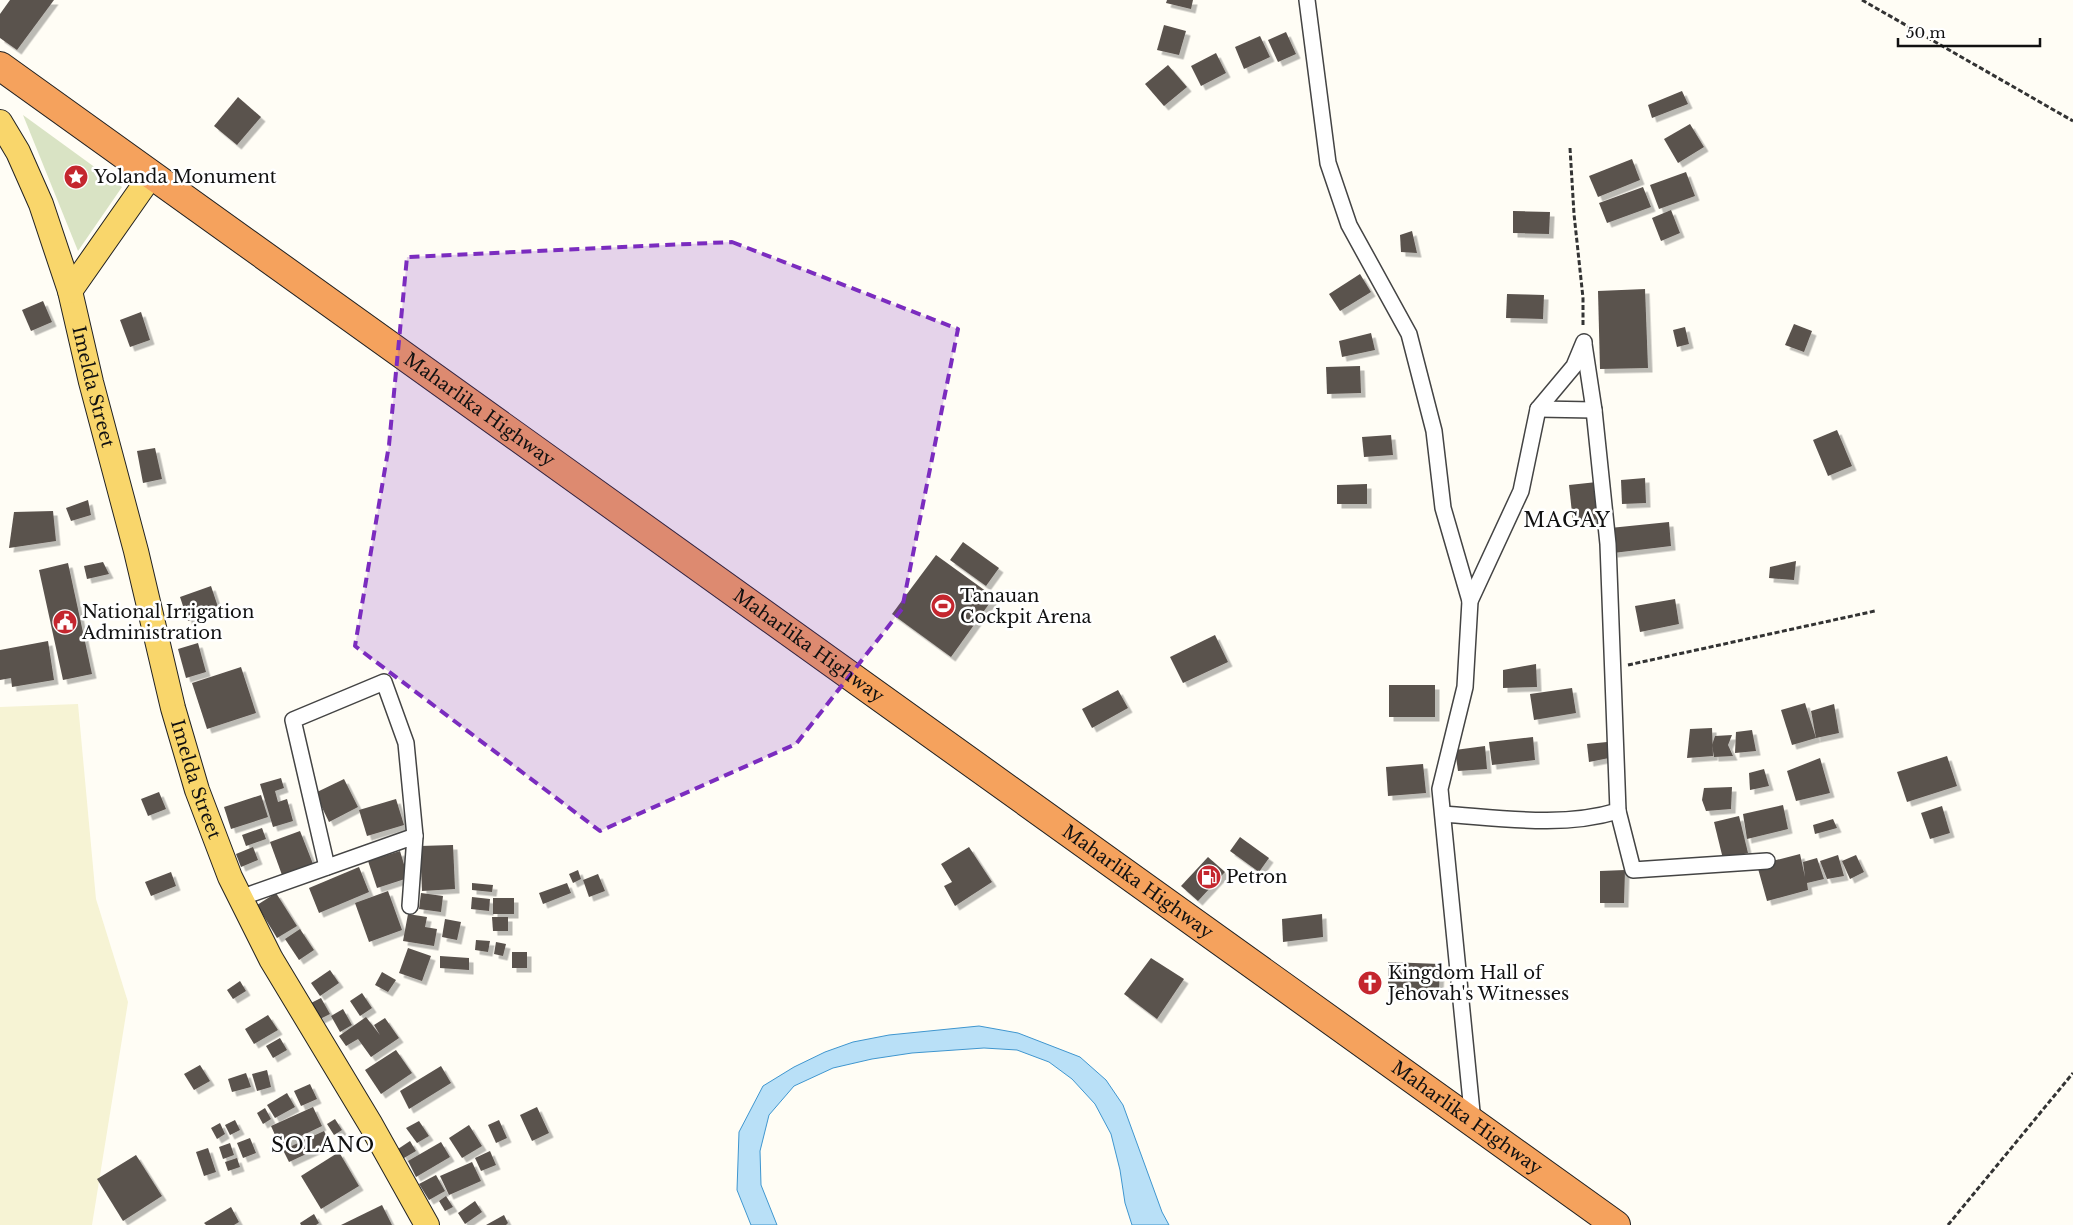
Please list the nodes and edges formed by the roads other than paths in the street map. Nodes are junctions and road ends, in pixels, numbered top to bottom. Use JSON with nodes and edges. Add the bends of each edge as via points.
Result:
{"nodes":[{"id":1,"x":1307,"y":0,"type":"edge"},
{"id":2,"x":0,"y":66,"type":"edge"},
{"id":3,"x":0,"y":122,"type":"edge"},
{"id":4,"x":152,"y":174,"type":"junction"},
{"id":5,"x":70,"y":291,"type":"junction"},
{"id":6,"x":1538,"y":409,"type":"junction"},
{"id":7,"x":1594,"y":410,"type":"junction"},
{"id":8,"x":1470,"y":601,"type":"junction"},
{"id":9,"x":1618,"y":811,"type":"junction"},
{"id":10,"x":1443,"y":814,"type":"junction"},
{"id":11,"x":415,"y":836,"type":"junction"},
{"id":12,"x":1767,"y":861,"type":"dead end"},
{"id":13,"x":327,"y":867,"type":"junction"},
{"id":14,"x":240,"y":898,"type":"junction"},
{"id":15,"x":410,"y":906,"type":"dead end"},
{"id":16,"x":1473,"y":1122,"type":"junction"},
{"id":17,"x":426,"y":1225,"type":"edge"},
{"id":18,"x":1616,"y":1225,"type":"edge"}],
"edges":[{"from":1,"to":8,"type":"street","via":[[1328,163],[1349,225],[1409,334],[1434,431],[1443,508]]},
{"from":2,"to":4,"type":"highway","name":"Maharlika Highway"},
{"from":3,"to":5,"type":"main road","name":"Imelda Street","via":[[18,152],[41,204]]},
{"from":4,"to":5,"type":"main road"},
{"from":4,"to":16,"type":"highway","name":"Maharlika Highway"},
{"from":5,"to":14,"type":"main road","name":"Imelda Street","via":[[173,708],[198,790]]},
{"from":6,"to":7,"type":"street"},
{"from":6,"to":7,"type":"street","via":[[1574,366],[1584,342]]},
{"from":6,"to":8,"type":"street","via":[[1521,491]]},
{"from":7,"to":9,"type":"street","via":[[1608,544]]},
{"from":8,"to":10,"type":"street","via":[[1465,687],[1440,789]]},
{"from":9,"to":10,"type":"street","via":[[1595,818],[1534,821]]},
{"from":9,"to":12,"type":"street","via":[[1633,870]]},
{"from":10,"to":16,"type":"street"},
{"from":11,"to":13,"type":"street"},
{"from":11,"to":13,"type":"street","via":[[406,744],[384,682],[293,720]]},
{"from":11,"to":15,"type":"street"},
{"from":13,"to":14,"type":"street"},
{"from":14,"to":17,"type":"main road","name":"Imelda Street","via":[[271,959],[371,1125]]},
{"from":16,"to":18,"type":"highway","name":"Maharlika Highway"}]}
